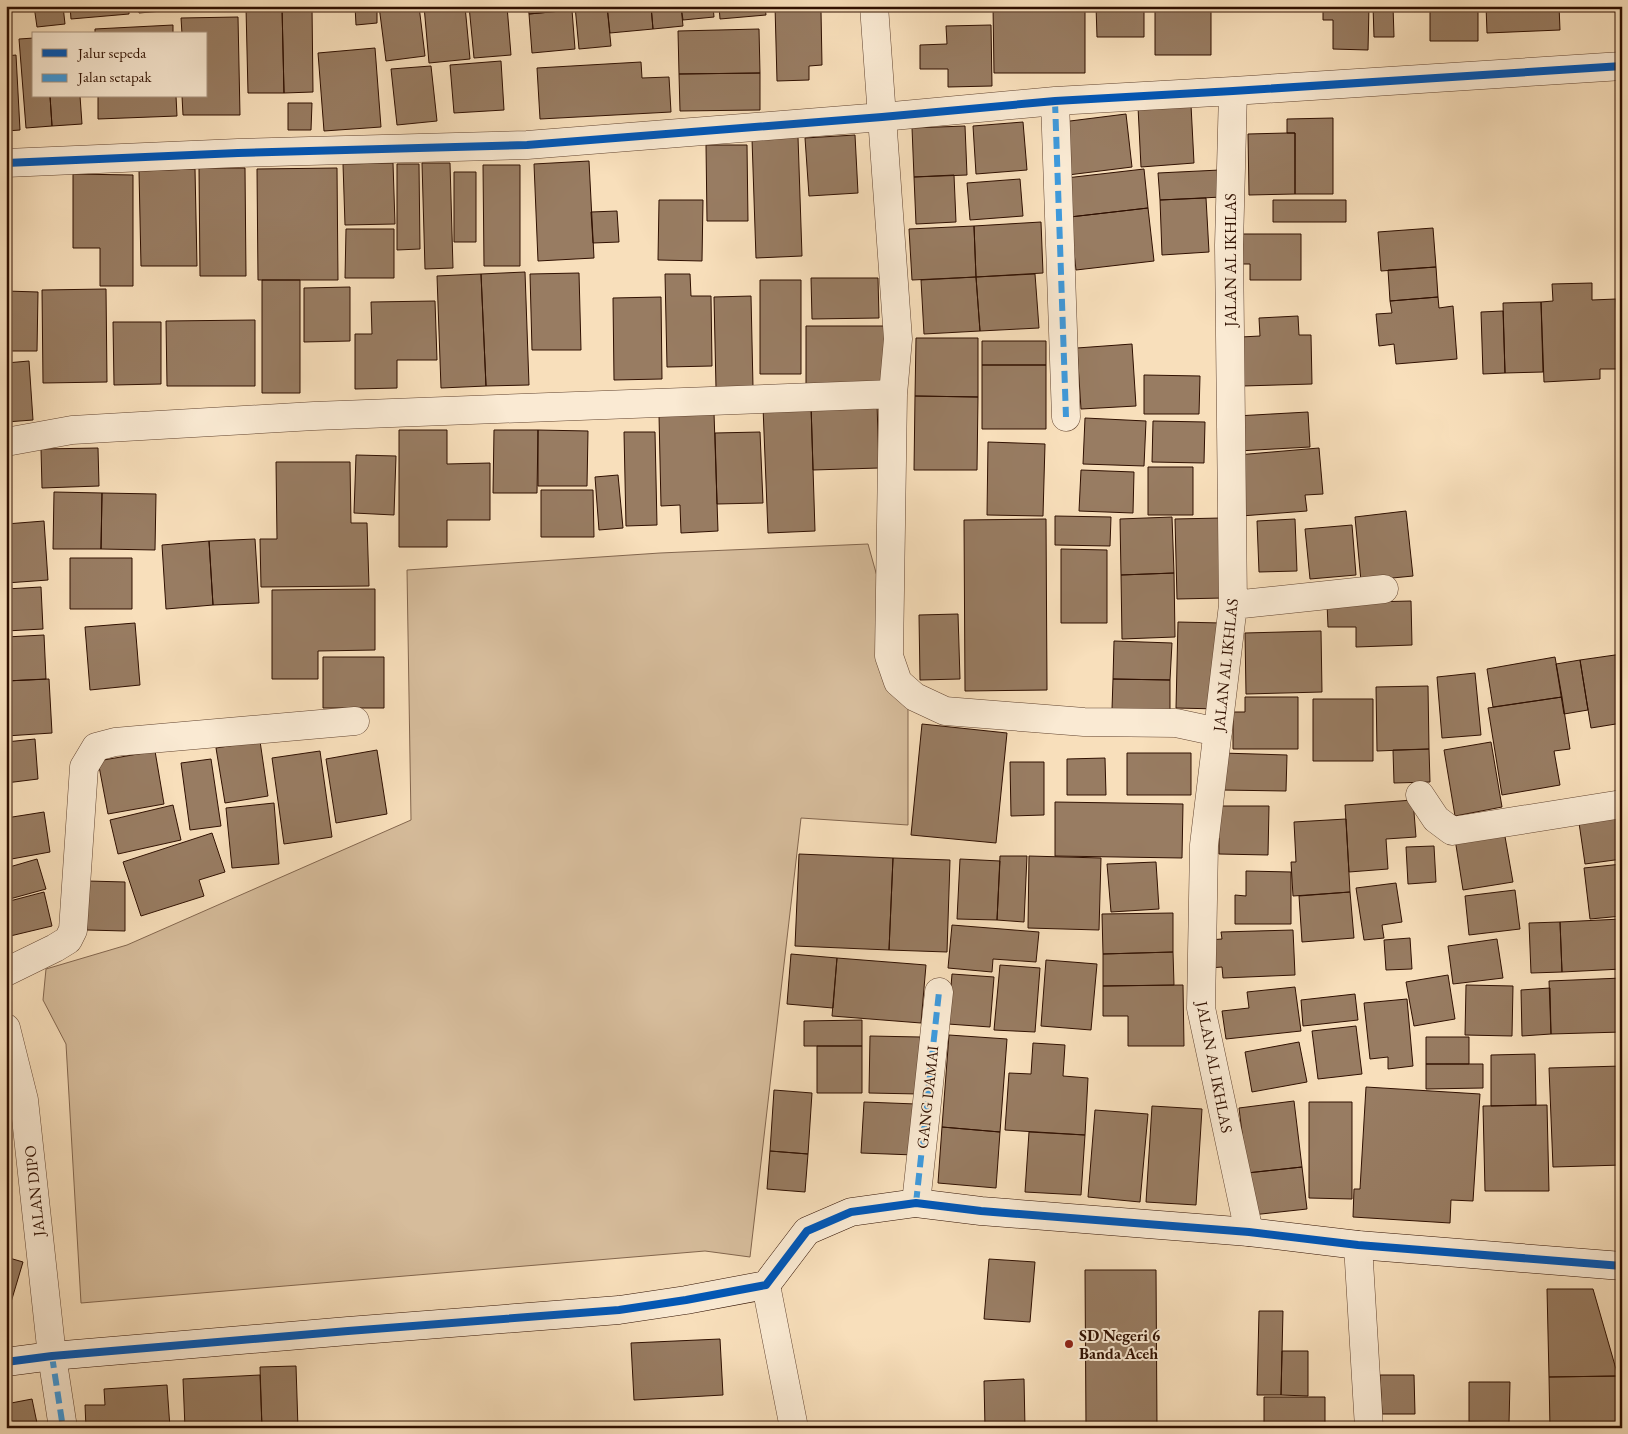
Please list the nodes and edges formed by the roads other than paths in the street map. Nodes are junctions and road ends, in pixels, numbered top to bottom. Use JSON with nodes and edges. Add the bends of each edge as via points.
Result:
{"nodes":[{"id":1,"x":874,"y":6,"type":"edge"},
{"id":2,"x":1622,"y":66,"type":"edge"},
{"id":3,"x":1232,"y":91,"type":"junction"},
{"id":4,"x":1055,"y":101,"type":"junction"},
{"id":5,"x":882,"y":117,"type":"junction"},
{"id":6,"x":6,"y":163,"type":"edge"},
{"id":7,"x":894,"y":394,"type":"junction"},
{"id":8,"x":1066,"y":417,"type":"dead end"},
{"id":9,"x":6,"y":442,"type":"edge"},
{"id":10,"x":1384,"y":589,"type":"dead end"},
{"id":11,"x":1232,"y":605,"type":"junction"},
{"id":12,"x":354,"y":721,"type":"dead end"},
{"id":13,"x":1218,"y":732,"type":"junction"},
{"id":14,"x":1420,"y":795,"type":"dead end"},
{"id":15,"x":1622,"y":804,"type":"edge"},
{"id":16,"x":6,"y":972,"type":"edge"},
{"id":17,"x":939,"y":992,"type":"dead end"},
{"id":18,"x":6,"y":1028,"type":"edge"},
{"id":19,"x":916,"y":1203,"type":"junction"},
{"id":20,"x":1249,"y":1232,"type":"junction"},
{"id":21,"x":1358,"y":1245,"type":"junction"},
{"id":22,"x":1622,"y":1266,"type":"edge"},
{"id":23,"x":766,"y":1285,"type":"junction"},
{"id":24,"x":52,"y":1356,"type":"junction"},
{"id":25,"x":6,"y":1362,"type":"edge"},
{"id":26,"x":63,"y":1428,"type":"edge"},
{"id":27,"x":794,"y":1428,"type":"edge"},
{"id":28,"x":1369,"y":1428,"type":"edge"}],
"edges":[{"from":1,"to":5,"type":"street"},
{"from":2,"to":3,"type":"street"},
{"from":3,"to":4,"type":"street"},
{"from":3,"to":11,"type":"street","name":"JALAN AL IKHLAS","via":[[1228,245]]},
{"from":4,"to":5,"type":"street"},
{"from":4,"to":8,"type":"street"},
{"from":5,"to":6,"type":"street","via":[[527,146]]},
{"from":5,"to":7,"type":"street","via":[[898,339]]},
{"from":7,"to":9,"type":"street","via":[[314,416],[72,430]]},
{"from":7,"to":13,"type":"street","via":[[890,656],[898,682],[915,697],[945,711],[1084,722],[1176,723]]},
{"from":10,"to":11,"type":"street"},
{"from":11,"to":13,"type":"street","name":"JALAN AL IKHLAS"},
{"from":12,"to":16,"type":"street","via":[[115,742],[96,748],[84,767],[73,930],[68,940]]},
{"from":13,"to":20,"type":"street","name":"JALAN AL IKHLAS","via":[[1204,845],[1201,1008]]},
{"from":14,"to":15,"type":"street","via":[[1436,819],[1452,831]]},
{"from":17,"to":19,"type":"street","name":"GANG DAMAI"},
{"from":18,"to":24,"type":"street","name":"JALAN DIPO","via":[[24,1100]]},
{"from":19,"to":20,"type":"street"},
{"from":19,"to":23,"type":"street","via":[[851,1212],[807,1231]]},
{"from":20,"to":21,"type":"street"},
{"from":21,"to":22,"type":"street"},
{"from":21,"to":28,"type":"street"},
{"from":23,"to":24,"type":"street","via":[[619,1310]]},
{"from":23,"to":27,"type":"street"},
{"from":24,"to":25,"type":"street"},
{"from":24,"to":26,"type":"street","name":"JALAN DIPO"}]}
